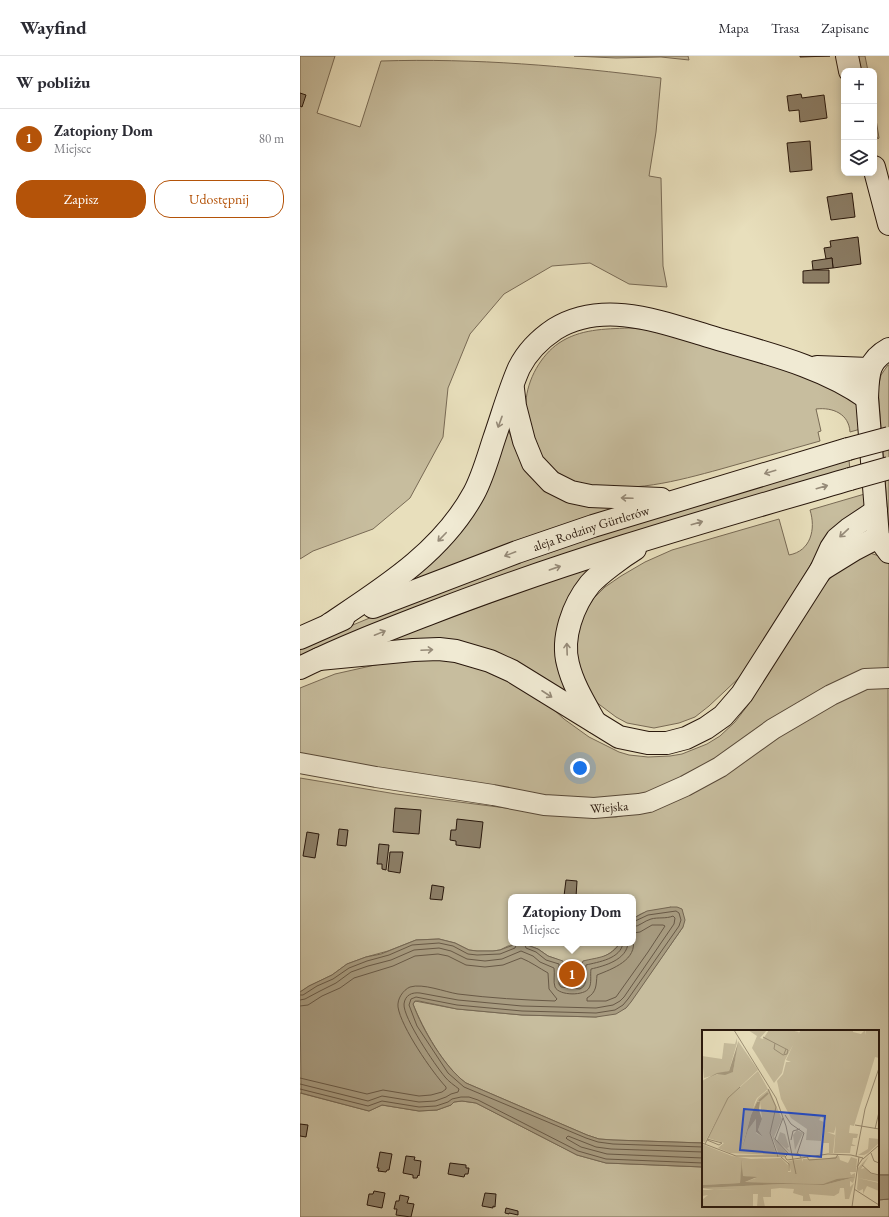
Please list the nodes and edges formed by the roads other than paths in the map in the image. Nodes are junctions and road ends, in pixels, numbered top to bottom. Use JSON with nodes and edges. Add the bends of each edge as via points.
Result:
{"nodes":[{"id":1,"x":847,"y":56,"type":"edge"},
{"id":2,"x":849,"y":68,"type":"edge"},
{"id":3,"x":876,"y":176,"type":"edge"},
{"id":4,"x":889,"y":224,"type":"edge"},
{"id":5,"x":889,"y":349,"type":"edge"},
{"id":6,"x":808,"y":366,"type":"junction"},
{"id":7,"x":869,"y":369,"type":"junction"},
{"id":8,"x":513,"y":386,"type":"junction"},
{"id":9,"x":867,"y":398,"type":"junction"},
{"id":10,"x":889,"y":438,"type":"edge"},
{"id":11,"x":889,"y":468,"type":"edge"},
{"id":12,"x":680,"y":499,"type":"junction"},
{"id":13,"x":876,"y":511,"type":"junction"},
{"id":14,"x":660,"y":534,"type":"junction"},
{"id":15,"x":884,"y":545,"type":"edge"},
{"id":16,"x":821,"y":570,"type":"junction"},
{"id":17,"x":330,"y":624,"type":"junction"},
{"id":18,"x":300,"y":638,"type":"edge"},
{"id":19,"x":309,"y":663,"type":"edge"},
{"id":20,"x":889,"y":678,"type":"edge"},
{"id":21,"x":596,"y":724,"type":"junction"},
{"id":22,"x":300,"y":763,"type":"edge"}],
"edges":[{"from":1,"to":2,"type":"main road"},
{"from":3,"to":4,"type":"main road"},
{"from":5,"to":7,"type":"main road","via":[[873,362]]},
{"from":6,"to":7,"type":"main road"},
{"from":6,"to":8,"type":"main road","via":[[656,321],[613,314],[567,322],[544,336],[520,367]]},
{"from":6,"to":9,"type":"main road"},
{"from":7,"to":9,"type":"main road"},
{"from":12,"to":8,"type":"main road","one_way":true,"via":[[590,496],[571,492],[551,482],[533,463],[524,441],[514,406]]},
{"from":8,"to":17,"type":"main road","one_way":true,"via":[[486,466],[474,493],[452,527],[423,557],[386,587]]},
{"from":9,"to":13,"type":"main road"},
{"from":10,"to":12,"type":"main road","name":"aleja Rodziny Gürtlerów","one_way":true,"bridge":true},
{"from":14,"to":11,"type":"main road","one_way":true,"bridge":true},
{"from":12,"to":17,"type":"main road","name":"aleja Rodziny Gürtlerów","one_way":true,"via":[[516,552]]},
{"from":13,"to":15,"type":"main road"},
{"from":13,"to":16,"type":"main road","one_way":true,"via":[[837,539]]},
{"from":19,"to":14,"type":"main road","one_way":true,"via":[[484,593]]},
{"from":21,"to":14,"type":"main road","one_way":true,"via":[[580,695],[568,664],[567,637],[574,613],[591,583],[632,551]]},
{"from":15,"to":16,"type":"main road","via":[[855,549]]},
{"from":16,"to":21,"type":"main road","via":[[742,694],[723,716],[706,728],[686,738],[667,743],[648,743],[619,737]]},
{"from":17,"to":18,"type":"main road","name":"aleja Rodziny Gürtlerów"},
{"from":19,"to":21,"type":"main road","one_way":true,"via":[[413,650],[456,651],[490,661],[512,671]]},
{"from":20,"to":22,"type":"street","name":"Wiejska","via":[[865,679],[830,695],[773,729],[720,767],[685,786],[639,804],[594,808],[544,805],[493,794]]}]}
